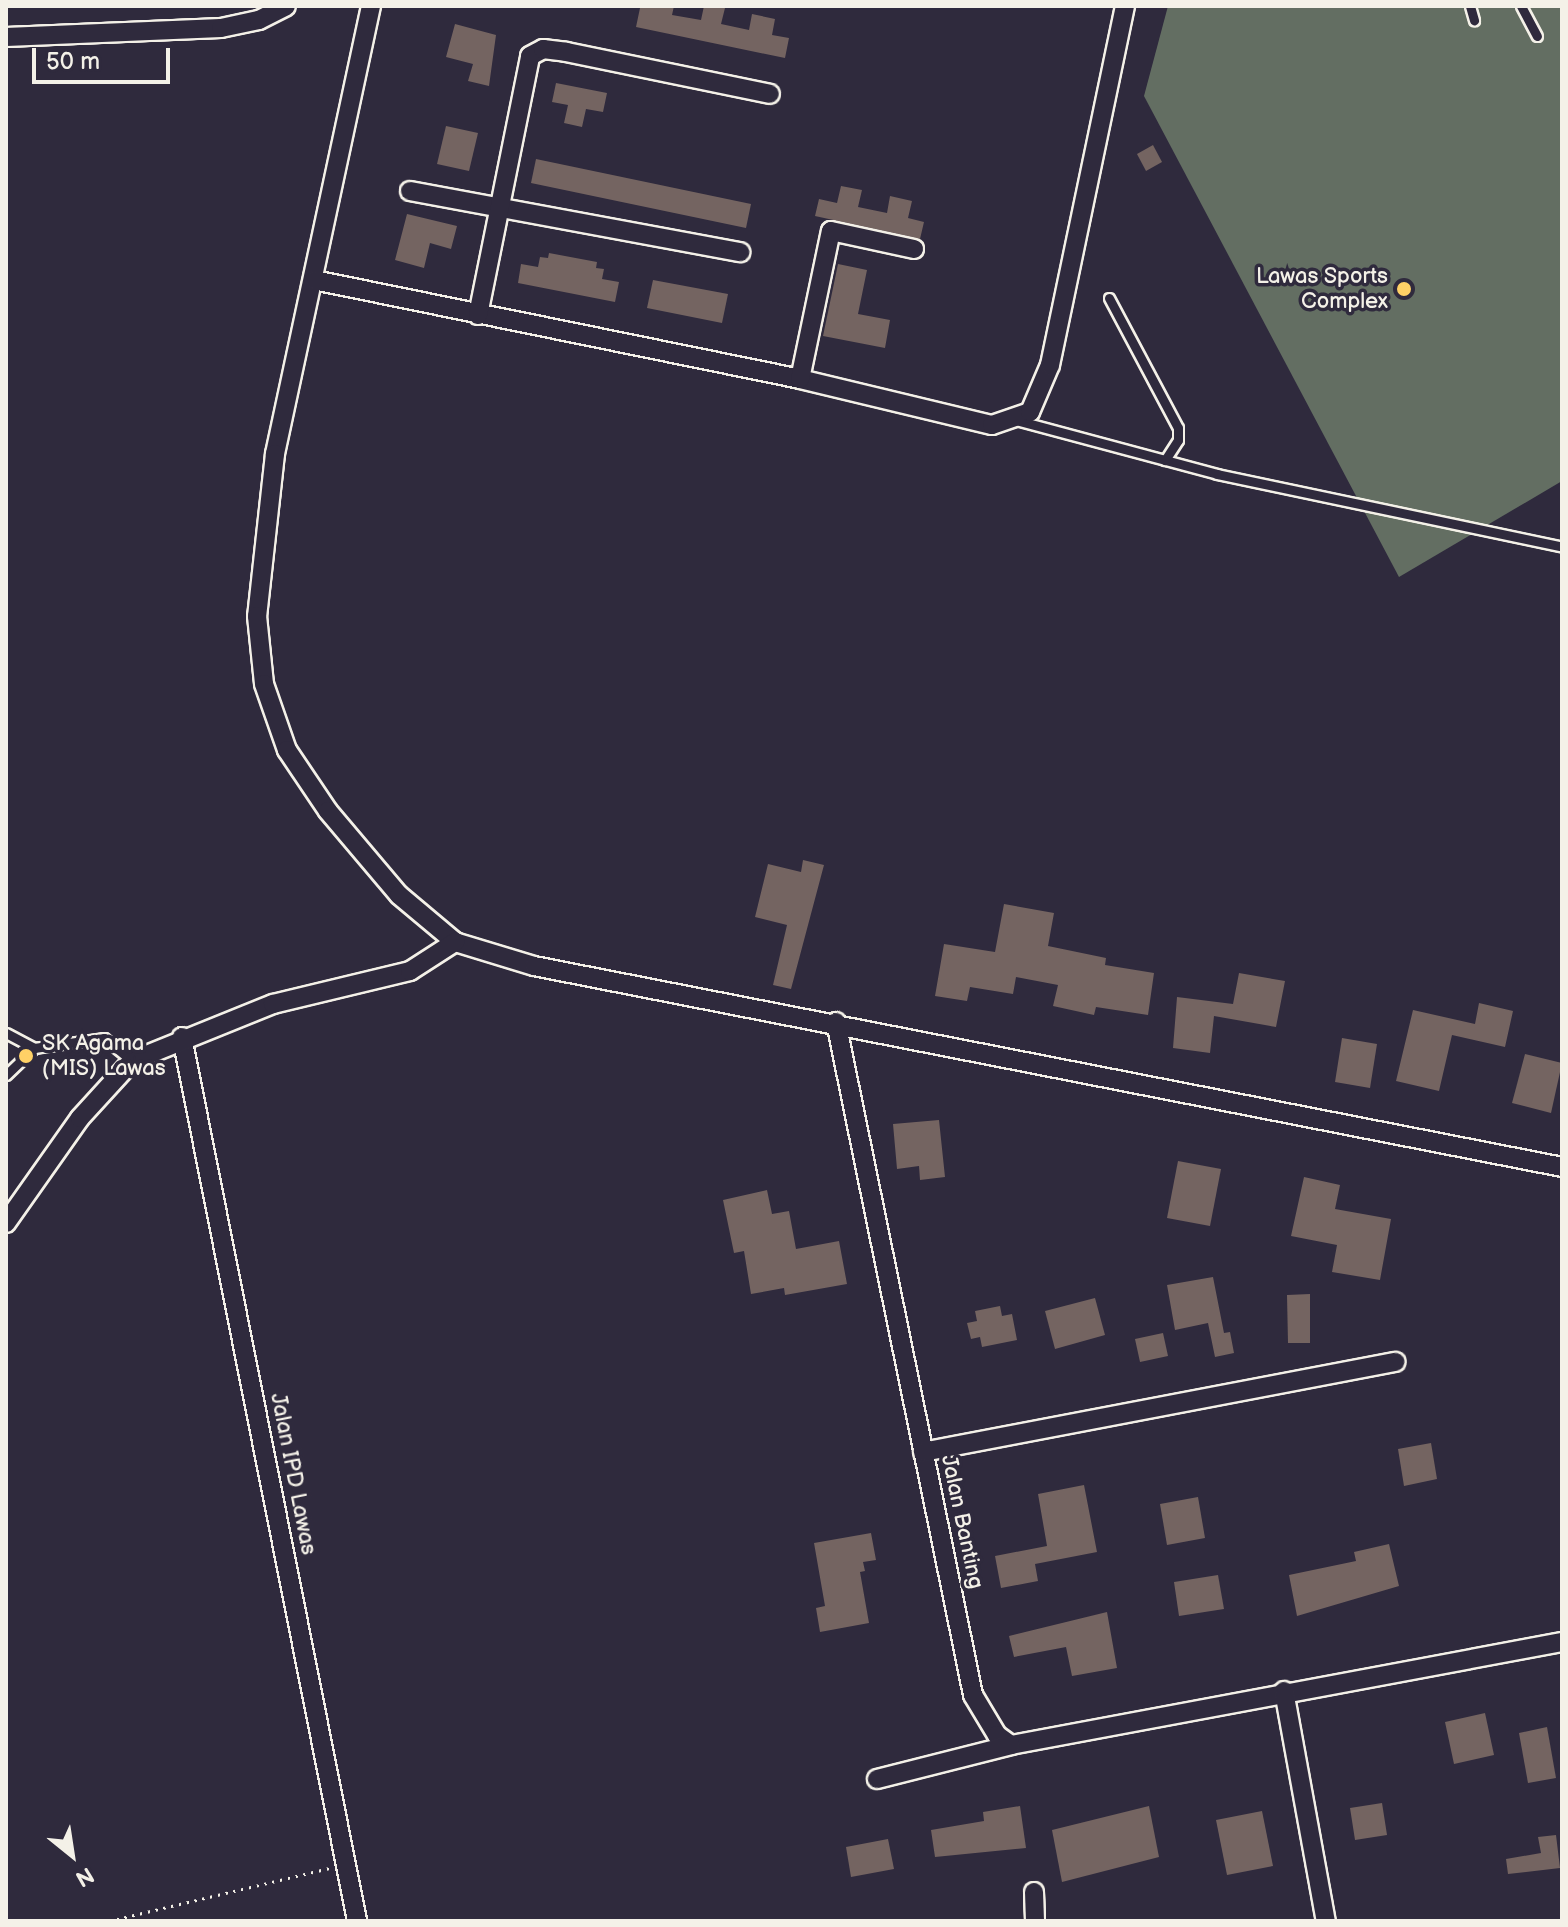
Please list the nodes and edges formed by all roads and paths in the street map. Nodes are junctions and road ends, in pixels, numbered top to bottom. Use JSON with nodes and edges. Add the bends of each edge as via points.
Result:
{"nodes":[{"id":1,"x":286,"y":6,"type":"edge"},
{"id":2,"x":371,"y":6,"type":"edge"},
{"id":3,"x":1125,"y":6,"type":"edge"},
{"id":4,"x":1470,"y":6,"type":"edge"},
{"id":5,"x":1521,"y":6,"type":"edge"},
{"id":6,"x":1474,"y":20,"type":"dead end"},
{"id":7,"x":1537,"y":36,"type":"dead end"},
{"id":8,"x":6,"y":37,"type":"edge"},
{"id":9,"x":770,"y":94,"type":"dead end"},
{"id":10,"x":410,"y":191,"type":"dead end"},
{"id":11,"x":498,"y":210,"type":"junction"},
{"id":12,"x":914,"y":249,"type":"dead end"},
{"id":13,"x":740,"y":252,"type":"dead end"},
{"id":14,"x":314,"y":280,"type":"junction"},
{"id":15,"x":1109,"y":298,"type":"dead end"},
{"id":16,"x":478,"y":315,"type":"junction"},
{"id":17,"x":800,"y":379,"type":"junction"},
{"id":18,"x":1012,"y":419,"type":"junction"},
{"id":19,"x":1165,"y":460,"type":"junction"},
{"id":20,"x":1562,"y":547,"type":"edge"},
{"id":21,"x":455,"y":942,"type":"junction"},
{"id":22,"x":836,"y":1022,"type":"junction"},
{"id":23,"x":6,"y":1033,"type":"edge"},
{"id":24,"x":182,"y":1037,"type":"junction"},
{"id":25,"x":34,"y":1048,"type":"junction"},
{"id":26,"x":132,"y":1061,"type":"junction"},
{"id":27,"x":6,"y":1075,"type":"edge"},
{"id":28,"x":1562,"y":1167,"type":"edge"},
{"id":29,"x":6,"y":1223,"type":"edge"},
{"id":30,"x":1396,"y":1362,"type":"dead end"},
{"id":31,"x":923,"y":1452,"type":"junction"},
{"id":32,"x":1562,"y":1642,"type":"edge"},
{"id":33,"x":1284,"y":1691,"type":"junction"},
{"id":34,"x":1011,"y":1745,"type":"junction"},
{"id":35,"x":877,"y":1779,"type":"dead end"},
{"id":36,"x":346,"y":1865,"type":"junction"},
{"id":37,"x":1034,"y":1892,"type":"dead end"},
{"id":38,"x":109,"y":1921,"type":"edge"},
{"id":39,"x":357,"y":1921,"type":"edge"},
{"id":40,"x":1035,"y":1921,"type":"edge"},
{"id":41,"x":1326,"y":1921,"type":"edge"}],
"edges":[{"from":1,"to":8,"type":"street","via":[[259,20],[221,28]]},
{"from":2,"to":14,"type":"street"},
{"from":3,"to":18,"type":"street","via":[[1050,365],[1030,412]]},
{"from":4,"to":6,"type":"lane"},
{"from":5,"to":7,"type":"lane"},
{"from":9,"to":11,"type":"street","via":[[543,49],[526,64]]},
{"from":10,"to":11,"type":"street"},
{"from":11,"to":13,"type":"street"},
{"from":11,"to":16,"type":"street"},
{"from":12,"to":17,"type":"street","via":[[831,231]]},
{"from":14,"to":16,"type":"street"},
{"from":14,"to":21,"type":"street","via":[[275,454],[260,566],[257,616],[264,684],[287,750],[328,811],[399,895]]},
{"from":15,"to":19,"type":"lane","via":[[1178,428],[1178,440]]},
{"from":16,"to":17,"type":"street"},
{"from":17,"to":18,"type":"street","via":[[992,425]]},
{"from":18,"to":19,"type":"lane"},
{"from":19,"to":20,"type":"lane"},
{"from":21,"to":22,"type":"street","via":[[598,980]]},
{"from":21,"to":24,"type":"street","via":[[410,971],[273,1004]]},
{"from":22,"to":28,"type":"street"},
{"from":22,"to":31,"type":"street","name":"Jalan Banting"},
{"from":23,"to":25,"type":"lane"},
{"from":24,"to":26,"type":"street"},
{"from":24,"to":36,"type":"street","name":"Jalan IPD Lawas"},
{"from":25,"to":26,"type":"lane","via":[[104,1038]]},
{"from":25,"to":27,"type":"lane"},
{"from":26,"to":29,"type":"street","via":[[80,1118]]},
{"from":30,"to":31,"type":"street"},
{"from":31,"to":34,"type":"street","name":"Jalan Banting","via":[[973,1695],[985,1722]]},
{"from":32,"to":33,"type":"street"},
{"from":33,"to":34,"type":"street"},
{"from":33,"to":41,"type":"street"},
{"from":34,"to":35,"type":"street"},
{"from":36,"to":38,"type":"path"},
{"from":36,"to":39,"type":"street","name":"Jalan IPD Lawas"},
{"from":37,"to":40,"type":"street"}]}
